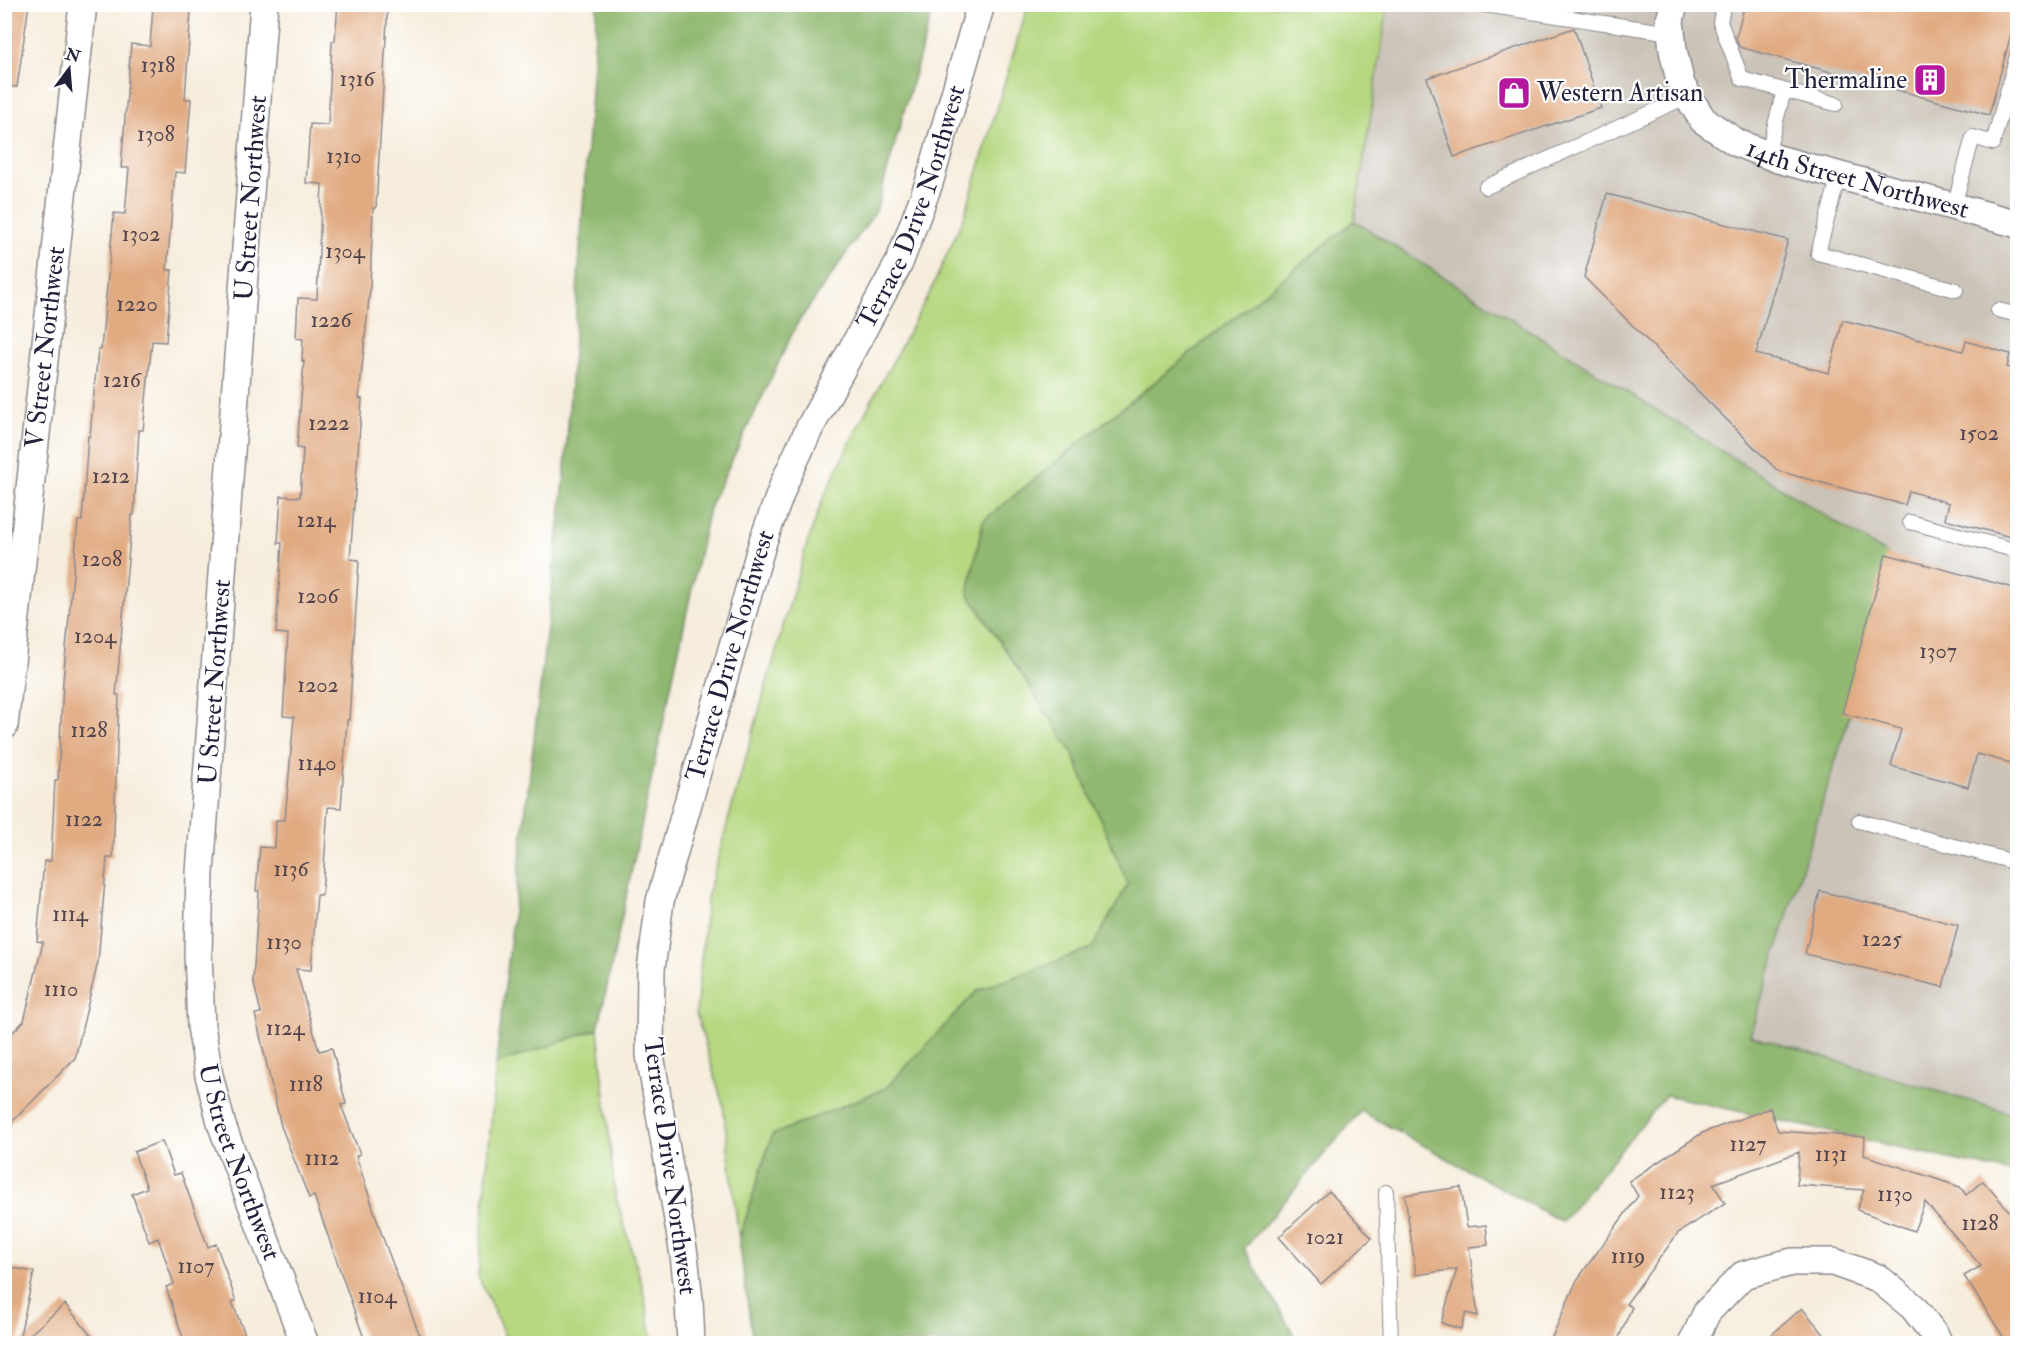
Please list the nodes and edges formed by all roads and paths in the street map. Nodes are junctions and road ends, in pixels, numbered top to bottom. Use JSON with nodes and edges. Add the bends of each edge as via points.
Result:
{"nodes":[{"id":1,"x":83,"y":4,"type":"edge"},
{"id":2,"x":264,"y":4,"type":"edge"},
{"id":3,"x":981,"y":4,"type":"edge"},
{"id":4,"x":1478,"y":4,"type":"edge"},
{"id":5,"x":1674,"y":4,"type":"edge"},
{"id":6,"x":1724,"y":4,"type":"edge"},
{"id":7,"x":1671,"y":33,"type":"junction"},
{"id":8,"x":2018,"y":52,"type":"edge"},
{"id":9,"x":1784,"y":91,"type":"junction"},
{"id":10,"x":1688,"y":96,"type":"junction"},
{"id":11,"x":1836,"y":104,"type":"dead end"},
{"id":12,"x":1767,"y":154,"type":"junction"},
{"id":13,"x":1839,"y":175,"type":"junction"},
{"id":14,"x":1486,"y":187,"type":"dead end"},
{"id":15,"x":1954,"y":206,"type":"junction"},
{"id":16,"x":2018,"y":224,"type":"edge"},
{"id":17,"x":1956,"y":290,"type":"dead end"},
{"id":18,"x":1998,"y":310,"type":"dead end"},
{"id":19,"x":2018,"y":315,"type":"edge"},
{"id":20,"x":1910,"y":522,"type":"dead end"},
{"id":21,"x":2018,"y":551,"type":"edge"},
{"id":22,"x":4,"y":726,"type":"edge"},
{"id":23,"x":1859,"y":821,"type":"dead end"},
{"id":24,"x":2018,"y":863,"type":"edge"},
{"id":25,"x":1386,"y":1192,"type":"dead end"},
{"id":26,"x":305,"y":1344,"type":"edge"},
{"id":27,"x":691,"y":1344,"type":"edge"},
{"id":28,"x":1391,"y":1344,"type":"edge"},
{"id":29,"x":1692,"y":1344,"type":"edge"},
{"id":30,"x":1939,"y":1344,"type":"edge"}],
"edges":[{"from":1,"to":22,"type":"street","name":"V Street Northwest"},
{"from":2,"to":26,"type":"street","name":"U Street Northwest","via":[[200,873],[198,953],[201,1026],[222,1126]]},
{"from":3,"to":27,"type":"street","name":"Terrace Drive Northwest","via":[[929,183],[899,263],[809,429],[763,541],[660,901],[651,969],[650,1055],[684,1255]]},
{"from":4,"to":7,"type":"lane"},
{"from":5,"to":7,"type":"street"},
{"from":6,"to":9,"type":"lane","via":[[1719,22],[1742,79]]},
{"from":7,"to":10,"type":"street","via":[[1681,85]]},
{"from":8,"to":15,"type":"lane","via":[[1993,143],[1973,137]]},
{"from":9,"to":11,"type":"lane"},
{"from":9,"to":12,"type":"lane"},
{"from":10,"to":12,"type":"street","name":"14th Street Northwest","via":[[1703,120],[1737,143]]},
{"from":10,"to":14,"type":"lane"},
{"from":12,"to":13,"type":"street","name":"14th Street Northwest"},
{"from":13,"to":15,"type":"street","name":"14th Street Northwest"},
{"from":13,"to":17,"type":"lane","via":[[1818,253]]},
{"from":15,"to":16,"type":"street","name":"14th Street Northwest"},
{"from":18,"to":19,"type":"lane"},
{"from":20,"to":21,"type":"lane"},
{"from":23,"to":24,"type":"lane"},
{"from":25,"to":28,"type":"lane"},
{"from":29,"to":30,"type":"street","via":[[1707,1312],[1743,1275],[1792,1262],[1833,1262],[1878,1278],[1913,1307]]}]}
